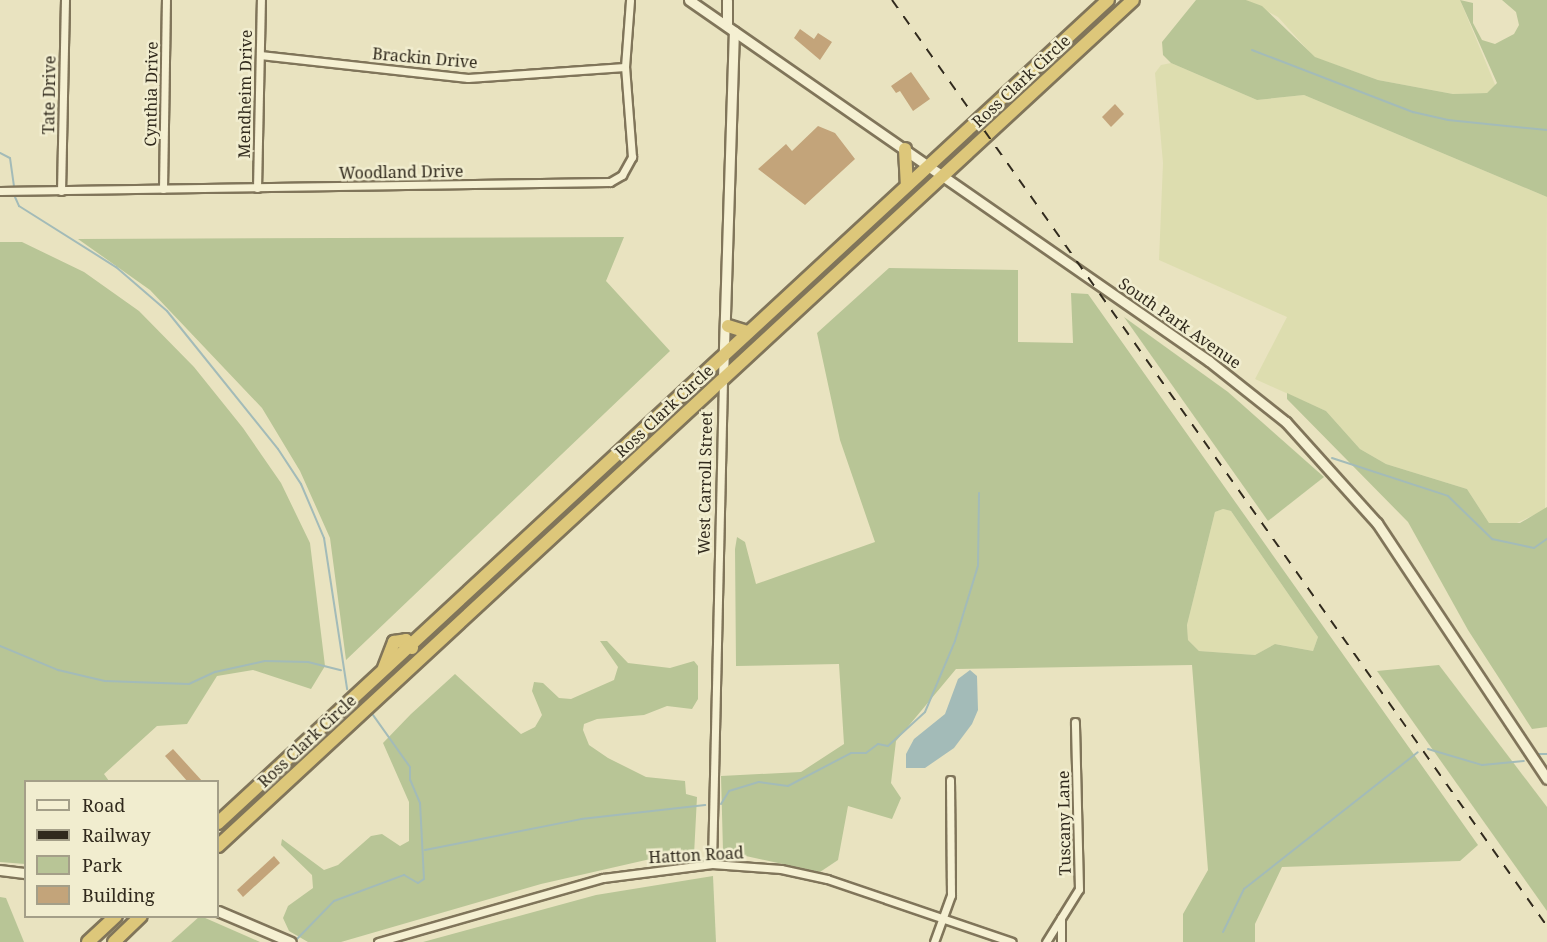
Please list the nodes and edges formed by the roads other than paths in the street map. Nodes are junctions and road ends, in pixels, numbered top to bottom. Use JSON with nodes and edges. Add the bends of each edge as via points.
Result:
{"nodes":[{"id":1,"x":65,"y":0,"type":"edge"},
{"id":2,"x":166,"y":0,"type":"edge"},
{"id":3,"x":261,"y":0,"type":"edge"},
{"id":4,"x":630,"y":0,"type":"edge"},
{"id":5,"x":689,"y":0,"type":"edge"},
{"id":6,"x":727,"y":0,"type":"edge"},
{"id":7,"x":1108,"y":0,"type":"edge"},
{"id":8,"x":1133,"y":0,"type":"edge"},
{"id":9,"x":730,"y":28,"type":"junction"},
{"id":10,"x":260,"y":56,"type":"junction"},
{"id":11,"x":625,"y":67,"type":"junction"},
{"id":12,"x":905,"y":149,"type":"junction"},
{"id":13,"x":928,"y":166,"type":"junction"},
{"id":14,"x":942,"y":177,"type":"junction"},
{"id":15,"x":907,"y":185,"type":"junction"},
{"id":16,"x":257,"y":188,"type":"junction"},
{"id":17,"x":163,"y":189,"type":"junction"},
{"id":18,"x":0,"y":191,"type":"edge"},
{"id":19,"x":61,"y":191,"type":"junction"},
{"id":20,"x":868,"y":221,"type":"junction"},
{"id":21,"x":880,"y":234,"type":"junction"},
{"id":22,"x":789,"y":294,"type":"junction"},
{"id":23,"x":801,"y":307,"type":"junction"},
{"id":24,"x":728,"y":326,"type":"junction"},
{"id":25,"x":748,"y":332,"type":"junction"},
{"id":26,"x":726,"y":352,"type":"junction"},
{"id":27,"x":723,"y":379,"type":"junction"},
{"id":28,"x":500,"y":562,"type":"junction"},
{"id":29,"x":512,"y":574,"type":"junction"},
{"id":30,"x":410,"y":644,"type":"junction"},
{"id":31,"x":411,"y":667,"type":"junction"},
{"id":32,"x":1075,"y":722,"type":"dead end"},
{"id":33,"x":1547,"y":779,"type":"edge"},
{"id":34,"x":950,"y":780,"type":"dead end"},
{"id":35,"x":219,"y":822,"type":"edge"},
{"id":36,"x":219,"y":845,"type":"edge"},
{"id":37,"x":712,"y":864,"type":"junction"},
{"id":38,"x":0,"y":870,"type":"edge"},
{"id":39,"x":24,"y":873,"type":"edge"},
{"id":40,"x":219,"y":911,"type":"edge"},
{"id":41,"x":114,"y":918,"type":"edge"},
{"id":42,"x":139,"y":918,"type":"edge"},
{"id":43,"x":943,"y":918,"type":"junction"},
{"id":44,"x":1061,"y":918,"type":"junction"},
{"id":45,"x":88,"y":942,"type":"edge"},
{"id":46,"x":114,"y":942,"type":"edge"},
{"id":47,"x":291,"y":942,"type":"edge"},
{"id":48,"x":378,"y":942,"type":"edge"},
{"id":49,"x":934,"y":942,"type":"edge"},
{"id":50,"x":1012,"y":942,"type":"edge"},
{"id":51,"x":1046,"y":942,"type":"edge"},
{"id":52,"x":1061,"y":942,"type":"edge"}],
"edges":[{"from":1,"to":19,"type":"street","name":"Tate Drive"},
{"from":2,"to":17,"type":"street","name":"Cynthia Drive"},
{"from":3,"to":10,"type":"street","name":"Mendheim Drive"},
{"from":4,"to":11,"type":"street","name":"Woodland Drive"},
{"from":5,"to":9,"type":"street","name":"South Park Avenue"},
{"from":6,"to":9,"type":"street","name":"West Carroll Street"},
{"from":7,"to":13,"type":"highway","name":"Ross Clark Circle"},
{"from":8,"to":14,"type":"highway","name":"Ross Clark Circle"},
{"from":9,"to":12,"type":"street","name":"South Park Avenue"},
{"from":9,"to":24,"type":"street","name":"West Carroll Street"},
{"from":10,"to":11,"type":"street","name":"Brackin Drive","via":[[468,78]]},
{"from":10,"to":16,"type":"street","name":"Mendheim Drive"},
{"from":11,"to":16,"type":"street","name":"Woodland Drive","via":[[632,157],[622,175],[610,182]]},
{"from":12,"to":13,"type":"street","name":"South Park Avenue"},
{"from":12,"to":15,"type":"highway"},
{"from":13,"to":14,"type":"street","name":"South Park Avenue"},
{"from":13,"to":15,"type":"highway","name":"Ross Clark Circle"},
{"from":14,"to":21,"type":"highway","name":"Ross Clark Circle"},
{"from":14,"to":33,"type":"street","name":"South Park Avenue","via":[[1227,374],[1308,444],[1382,530]]},
{"from":15,"to":20,"type":"highway","name":"Ross Clark Circle"},
{"from":16,"to":17,"type":"street","name":"Woodland Drive"},
{"from":17,"to":19,"type":"street","name":"Woodland Drive"},
{"from":18,"to":19,"type":"street","name":"Woodland Drive"},
{"from":20,"to":21,"type":"highway"},
{"from":20,"to":22,"type":"highway","name":"Ross Clark Circle"},
{"from":21,"to":23,"type":"highway","name":"Ross Clark Circle"},
{"from":22,"to":23,"type":"highway"},
{"from":22,"to":25,"type":"highway","name":"Ross Clark Circle"},
{"from":23,"to":27,"type":"highway","name":"Ross Clark Circle"},
{"from":24,"to":25,"type":"highway"},
{"from":24,"to":26,"type":"street","name":"West Carroll Street"},
{"from":25,"to":26,"type":"highway","name":"Ross Clark Circle"},
{"from":26,"to":27,"type":"street","name":"West Carroll Street"},
{"from":26,"to":28,"type":"highway","name":"Ross Clark Circle"},
{"from":27,"to":29,"type":"highway","name":"Ross Clark Circle"},
{"from":27,"to":37,"type":"street","name":"West Carroll Street"},
{"from":28,"to":29,"type":"highway"},
{"from":28,"to":30,"type":"highway","name":"Ross Clark Circle"},
{"from":29,"to":31,"type":"highway","name":"Ross Clark Circle"},
{"from":30,"to":31,"type":"highway"},
{"from":30,"to":35,"type":"highway","name":"Ross Clark Circle"},
{"from":31,"to":36,"type":"highway","name":"Ross Clark Circle"},
{"from":32,"to":44,"type":"street","name":"Tuscany Lane","via":[[1079,889]]},
{"from":34,"to":43,"type":"street","via":[[953,875]]},
{"from":37,"to":43,"type":"street","name":"Hatton Road","via":[[800,872]]},
{"from":37,"to":48,"type":"street","name":"Hatton Road","via":[[603,878]]},
{"from":38,"to":39,"type":"street"},
{"from":40,"to":47,"type":"street"},
{"from":41,"to":45,"type":"highway"},
{"from":42,"to":46,"type":"highway"},
{"from":43,"to":49,"type":"street"},
{"from":43,"to":50,"type":"street","name":"Hatton Road"},
{"from":44,"to":51,"type":"street","name":"Tuscany Lane"},
{"from":44,"to":52,"type":"street"}]}
